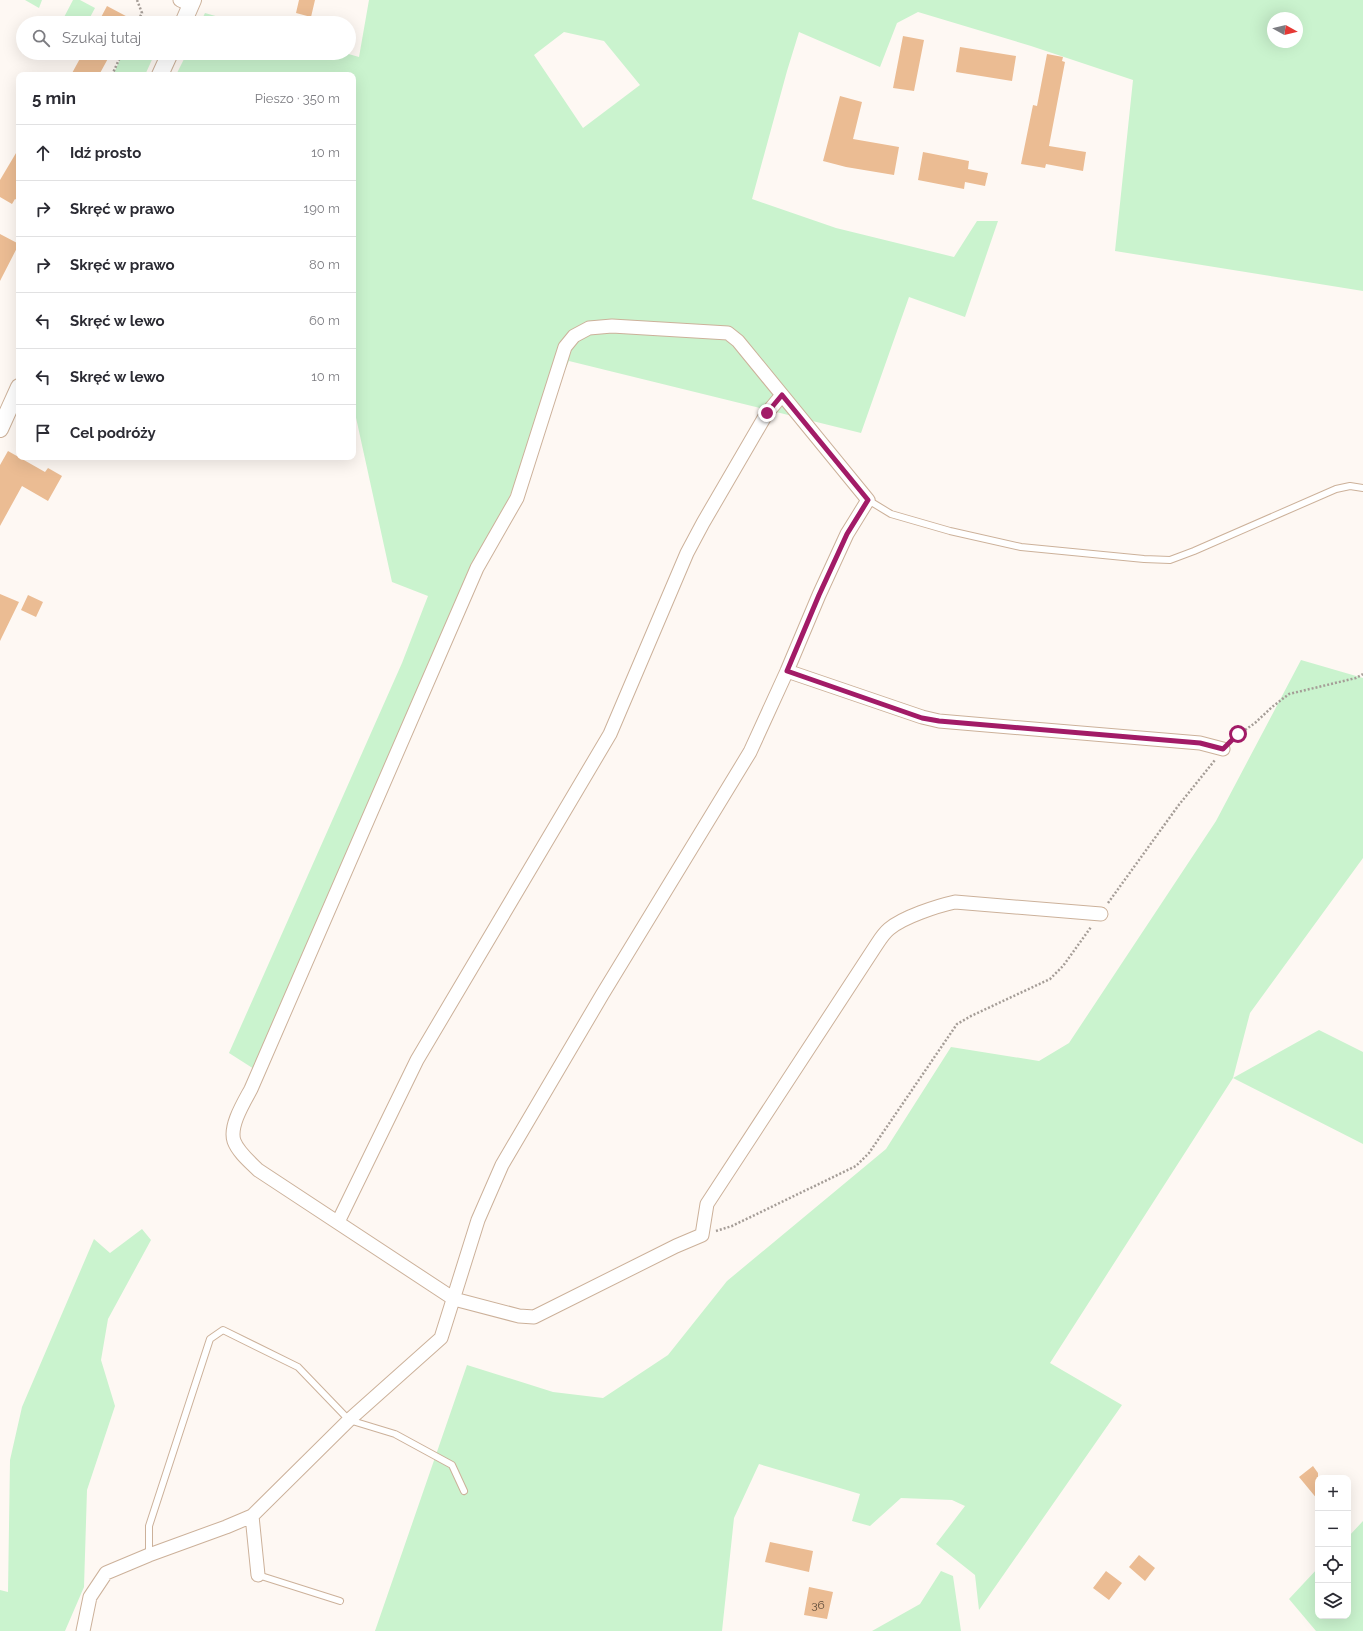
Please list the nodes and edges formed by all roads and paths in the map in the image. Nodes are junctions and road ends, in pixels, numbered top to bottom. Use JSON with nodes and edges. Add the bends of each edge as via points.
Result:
{"nodes":[{"id":1,"x":137,"y":0,"type":"edge"},
{"id":2,"x":188,"y":2,"type":"edge"},
{"id":3,"x":140,"y":16,"type":"edge"},
{"id":4,"x":185,"y":16,"type":"edge"},
{"id":5,"x":119,"y":60,"type":"edge"},
{"id":6,"x":167,"y":60,"type":"edge"},
{"id":7,"x":113,"y":72,"type":"edge"},
{"id":8,"x":161,"y":72,"type":"edge"},
{"id":9,"x":16,"y":394,"type":"edge"},
{"id":10,"x":782,"y":395,"type":"junction"},
{"id":11,"x":0,"y":429,"type":"edge"},
{"id":12,"x":1363,"y":488,"type":"edge"},
{"id":13,"x":868,"y":500,"type":"junction"},
{"id":14,"x":787,"y":671,"type":"junction"},
{"id":15,"x":1363,"y":674,"type":"edge"},
{"id":16,"x":1223,"y":749,"type":"junction"},
{"id":17,"x":1100,"y":914,"type":"junction"},
{"id":18,"x":338,"y":1222,"type":"junction"},
{"id":19,"x":702,"y":1235,"type":"junction"},
{"id":20,"x":454,"y":1299,"type":"junction"},
{"id":21,"x":349,"y":1420,"type":"junction"},
{"id":22,"x":464,"y":1491,"type":"dead end"},
{"id":23,"x":252,"y":1516,"type":"junction"},
{"id":24,"x":149,"y":1555,"type":"junction"},
{"id":25,"x":258,"y":1575,"type":"joint"},
{"id":26,"x":340,"y":1601,"type":"dead end"},
{"id":27,"x":83,"y":1631,"type":"edge"}],
"edges":[{"from":1,"to":3,"type":"path","via":[[142,13]]},
{"from":2,"to":4,"type":"street"},
{"from":5,"to":7,"type":"path"},
{"from":6,"to":8,"type":"street"},
{"from":9,"to":11,"type":"street"},
{"from":10,"to":13,"type":"street"},
{"from":10,"to":18,"type":"street","via":[[767,413],[703,522],[687,553],[610,734],[417,1060]]},
{"from":10,"to":18,"type":"street","via":[[738,341],[728,333],[612,326],[589,328],[574,336],[565,347],[517,498],[477,568],[251,1089],[237,1115],[234,1141],[239,1150],[258,1170]]},
{"from":12,"to":13,"type":"lane","via":[[1350,486],[1336,489],[1170,560],[1021,548],[891,514]]},
{"from":13,"to":14,"type":"street","via":[[847,534]]},
{"from":14,"to":16,"type":"street","via":[[922,718],[1200,743]]},
{"from":14,"to":20,"type":"street","via":[[750,752],[502,1165],[478,1220]]},
{"from":15,"to":16,"type":"path","via":[[1356,678],[1289,694]]},
{"from":16,"to":17,"type":"path","via":[[1178,806]]},
{"from":17,"to":19,"type":"path","via":[[1063,966],[1050,979],[957,1024],[869,1154],[856,1166],[732,1226]]},
{"from":17,"to":19,"type":"street","via":[[955,902],[940,905],[901,921],[888,930],[707,1204]]},
{"from":18,"to":20,"type":"street"},
{"from":19,"to":20,"type":"street","via":[[534,1317],[519,1316]]},
{"from":20,"to":21,"type":"street","via":[[441,1338]]},
{"from":21,"to":22,"type":"lane","via":[[395,1434],[452,1465]]},
{"from":21,"to":23,"type":"street"},
{"from":21,"to":24,"type":"lane","via":[[298,1367],[223,1330],[210,1339],[149,1526]]},
{"from":23,"to":24,"type":"street"},
{"from":23,"to":25,"type":"street"},
{"from":24,"to":27,"type":"street","via":[[106,1573],[90,1597]]},
{"from":25,"to":26,"type":"lane"}]}
